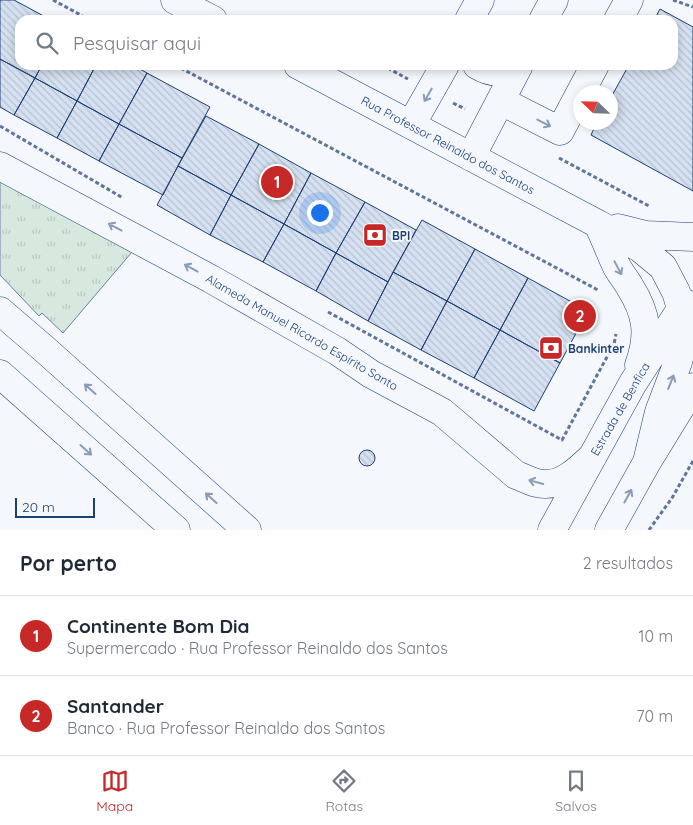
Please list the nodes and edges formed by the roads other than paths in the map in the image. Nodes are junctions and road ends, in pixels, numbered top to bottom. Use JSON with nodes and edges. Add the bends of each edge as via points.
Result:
{"nodes":[{"id":1,"x":175,"y":0,"type":"edge"},
{"id":2,"x":480,"y":0,"type":"edge"},
{"id":3,"x":554,"y":0,"type":"edge"},
{"id":4,"x":629,"y":0,"type":"edge"},
{"id":5,"x":204,"y":15,"type":"edge"},
{"id":6,"x":472,"y":15,"type":"edge"},
{"id":7,"x":546,"y":15,"type":"edge"},
{"id":8,"x":621,"y":15,"type":"edge"},
{"id":9,"x":307,"y":70,"type":"edge"},
{"id":10,"x":441,"y":70,"type":"edge"},
{"id":11,"x":487,"y":70,"type":"edge"},
{"id":12,"x":506,"y":70,"type":"edge"},
{"id":13,"x":516,"y":70,"type":"edge"},
{"id":14,"x":592,"y":70,"type":"edge"},
{"id":15,"x":501,"y":101,"type":"junction"},
{"id":16,"x":411,"y":125,"type":"junction"},
{"id":17,"x":471,"y":156,"type":"junction"},
{"id":18,"x":0,"y":166,"type":"edge"},
{"id":19,"x":598,"y":224,"type":"junction"},
{"id":20,"x":693,"y":237,"type":"edge"},
{"id":21,"x":687,"y":299,"type":"edge"},
{"id":22,"x":0,"y":310,"type":"edge"},
{"id":23,"x":5,"y":379,"type":"edge"},
{"id":24,"x":633,"y":383,"type":"junction"},
{"id":25,"x":693,"y":387,"type":"edge"},
{"id":26,"x":592,"y":456,"type":"junction"},
{"id":27,"x":647,"y":462,"type":"junction"},
{"id":28,"x":176,"y":530,"type":"edge"},
{"id":29,"x":247,"y":530,"type":"edge"},
{"id":30,"x":552,"y":530,"type":"edge"},
{"id":31,"x":609,"y":530,"type":"edge"}],
"edges":[{"from":1,"to":5,"type":"main road"},
{"from":2,"to":6,"type":"main road"},
{"from":3,"to":7,"type":"main road"},
{"from":4,"to":8,"type":"main road"},
{"from":9,"to":16,"type":"main road","name":"Rua Professor Reinaldo dos Santos"},
{"from":10,"to":16,"type":"main road","one_way":true},
{"from":11,"to":12,"type":"main road"},
{"from":13,"to":15,"type":"main road"},
{"from":15,"to":14,"type":"main road","one_way":true,"via":[[560,131]]},
{"from":15,"to":17,"type":"main road"},
{"from":16,"to":17,"type":"main road","name":"Rua Professor Reinaldo dos Santos"},
{"from":17,"to":19,"type":"main road","name":"Rua Professor Reinaldo dos Santos"},
{"from":26,"to":18,"type":"main road","name":"Alameda Manuel Ricardo Espírito Santo","one_way":true,"via":[[563,480],[546,484],[530,481],[516,474],[442,412],[211,279]]},
{"from":19,"to":20,"type":"main road","name":"Rua Professor Reinaldo dos Santos","via":[[646,235]]},
{"from":19,"to":21,"type":"main road","name":"Rua Professor Reinaldo dos Santos","via":[[640,248],[664,268],[676,292]]},
{"from":19,"to":24,"type":"main road","one_way":true,"via":[[643,314],[646,334]]},
{"from":21,"to":24,"type":"main road","name":"Estrada de Benfica"},
{"from":27,"to":21,"type":"main road","one_way":true,"via":[[659,412],[682,346]]},
{"from":29,"to":22,"type":"main road","one_way":true},
{"from":23,"to":28,"type":"main road","one_way":true},
{"from":24,"to":26,"type":"main road","name":"Estrada de Benfica"},
{"from":25,"to":27,"type":"main road"},
{"from":26,"to":30,"type":"main road","name":"Estrada de Benfica"},
{"from":31,"to":27,"type":"main road","one_way":true}]}
